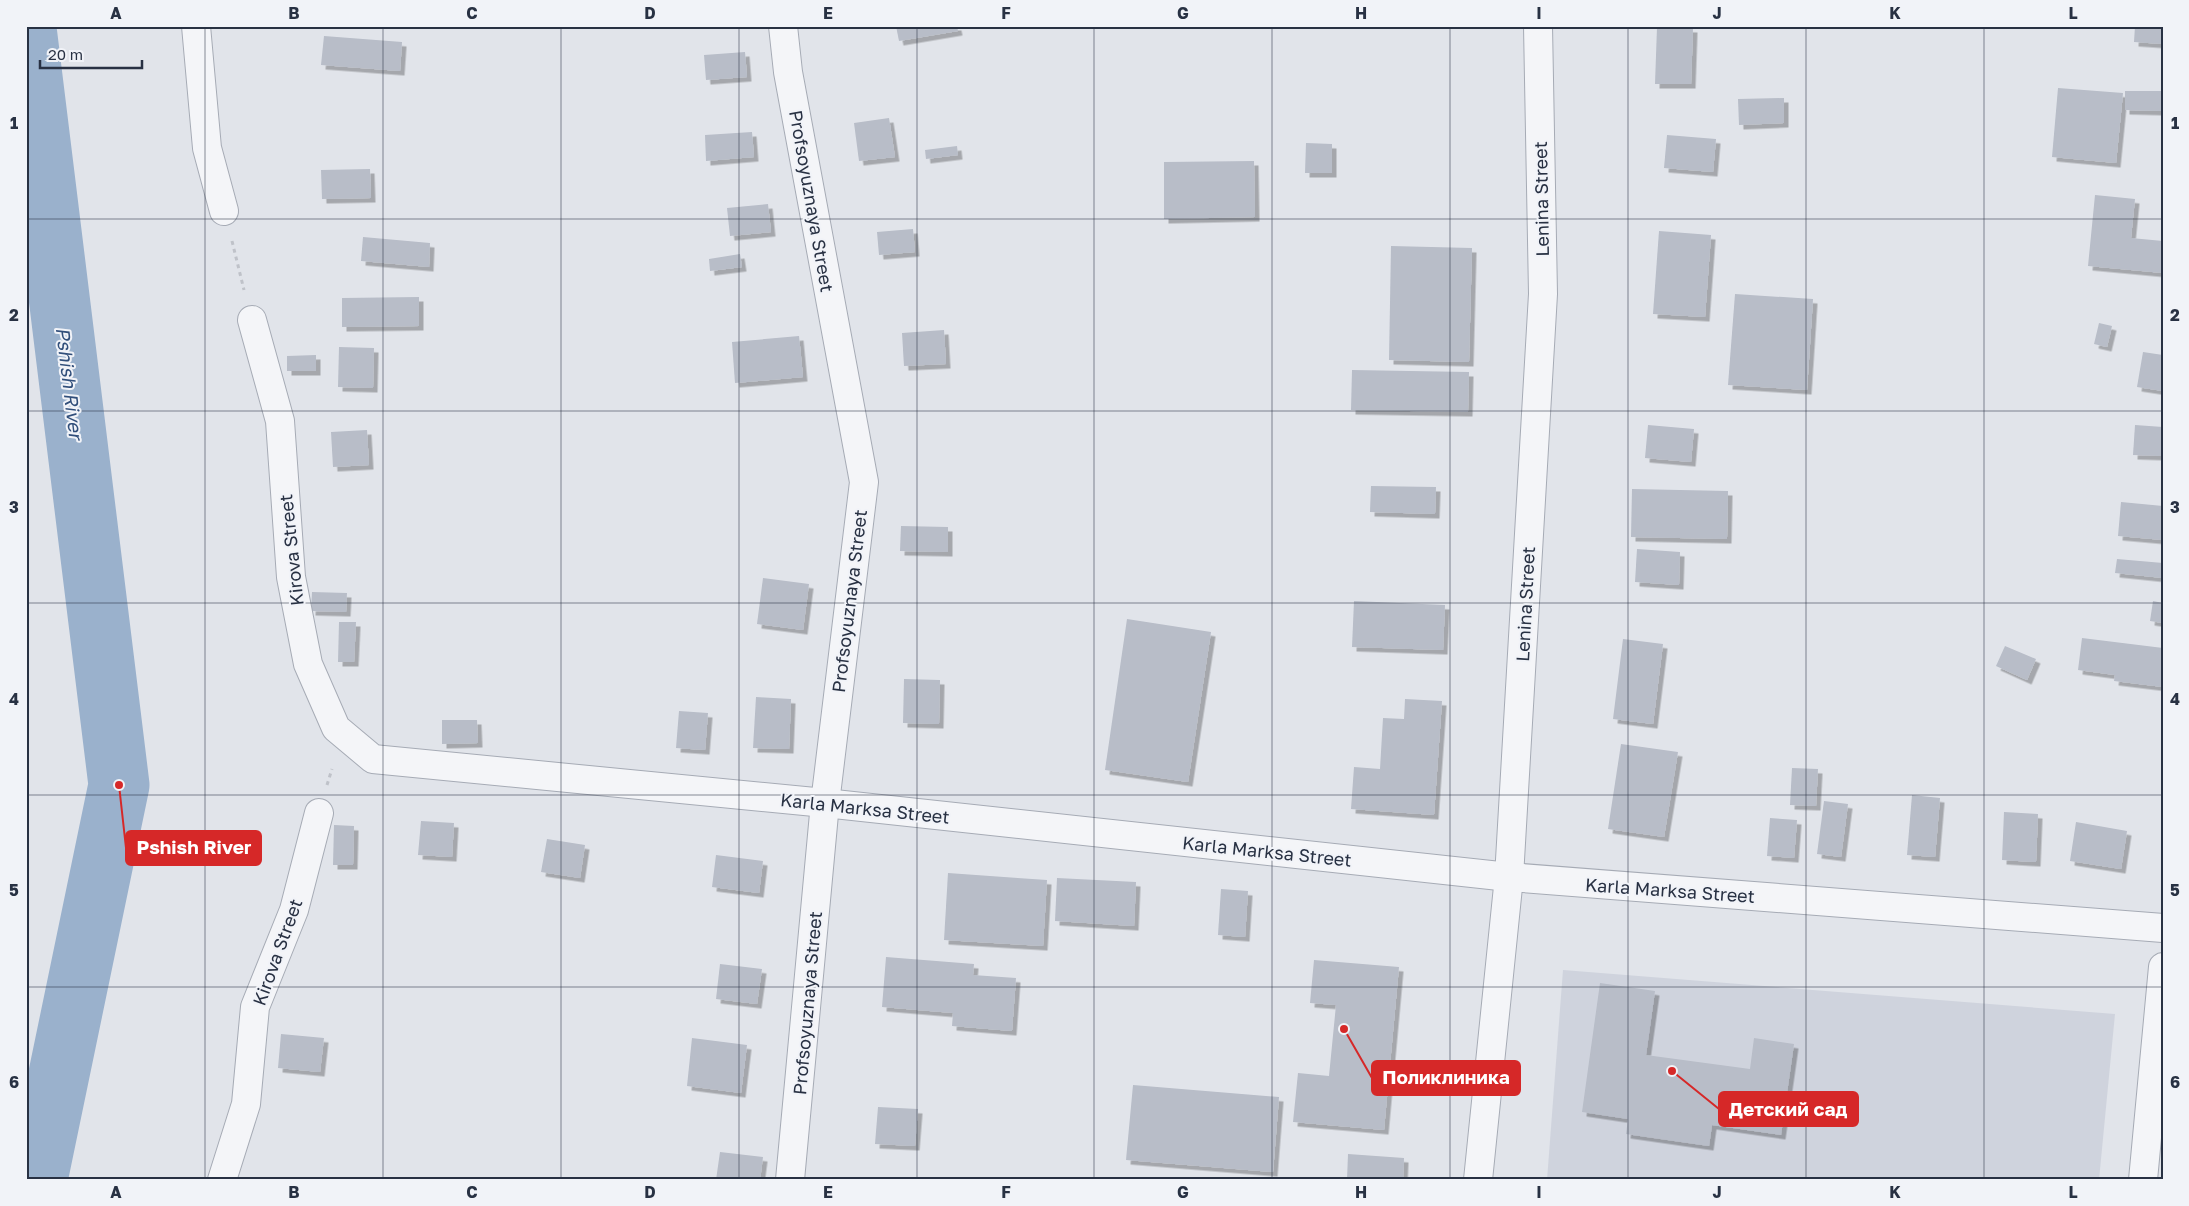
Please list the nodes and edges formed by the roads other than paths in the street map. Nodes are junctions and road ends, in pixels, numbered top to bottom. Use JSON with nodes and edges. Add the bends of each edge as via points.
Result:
{"nodes":[{"id":1,"x":196,"y":26,"type":"edge"},
{"id":2,"x":783,"y":26,"type":"edge"},
{"id":3,"x":1538,"y":26,"type":"edge"},
{"id":4,"x":224,"y":211,"type":"road end"},
{"id":5,"x":252,"y":320,"type":"road end"},
{"id":6,"x":373,"y":758,"type":"joint"},
{"id":7,"x":825,"y":803,"type":"junction"},
{"id":8,"x":319,"y":814,"type":"dead end"},
{"id":9,"x":1509,"y":877,"type":"junction"},
{"id":10,"x":2163,"y":928,"type":"edge"},
{"id":11,"x":2163,"y":967,"type":"edge"},
{"id":12,"x":222,"y":1180,"type":"edge"},
{"id":13,"x":790,"y":1180,"type":"edge"},
{"id":14,"x":1478,"y":1180,"type":"edge"},
{"id":15,"x":2143,"y":1180,"type":"edge"}],
"edges":[{"from":1,"to":4,"type":"street","via":[[207,148]]},
{"from":2,"to":7,"type":"street","name":"Profsoyuznaya Street","via":[[788,72],[864,482]]},
{"from":3,"to":9,"type":"street","name":"Lenina Street","via":[[1543,294]]},
{"from":5,"to":6,"type":"street","name":"Kirova Street","via":[[280,421],[290,577],[308,664],[336,728]]},
{"from":6,"to":7,"type":"street","name":"Karla Marksa Street"},
{"from":7,"to":9,"type":"street","name":"Karla Marksa Street"},
{"from":7,"to":13,"type":"street","name":"Profsoyuznaya Street"},
{"from":8,"to":12,"type":"street","name":"Kirova Street","via":[[294,910],[255,1007],[246,1104]]},
{"from":9,"to":10,"type":"street","name":"Karla Marksa Street"},
{"from":9,"to":14,"type":"street","name":"Lenina Street"},
{"from":11,"to":15,"type":"street"}]}
